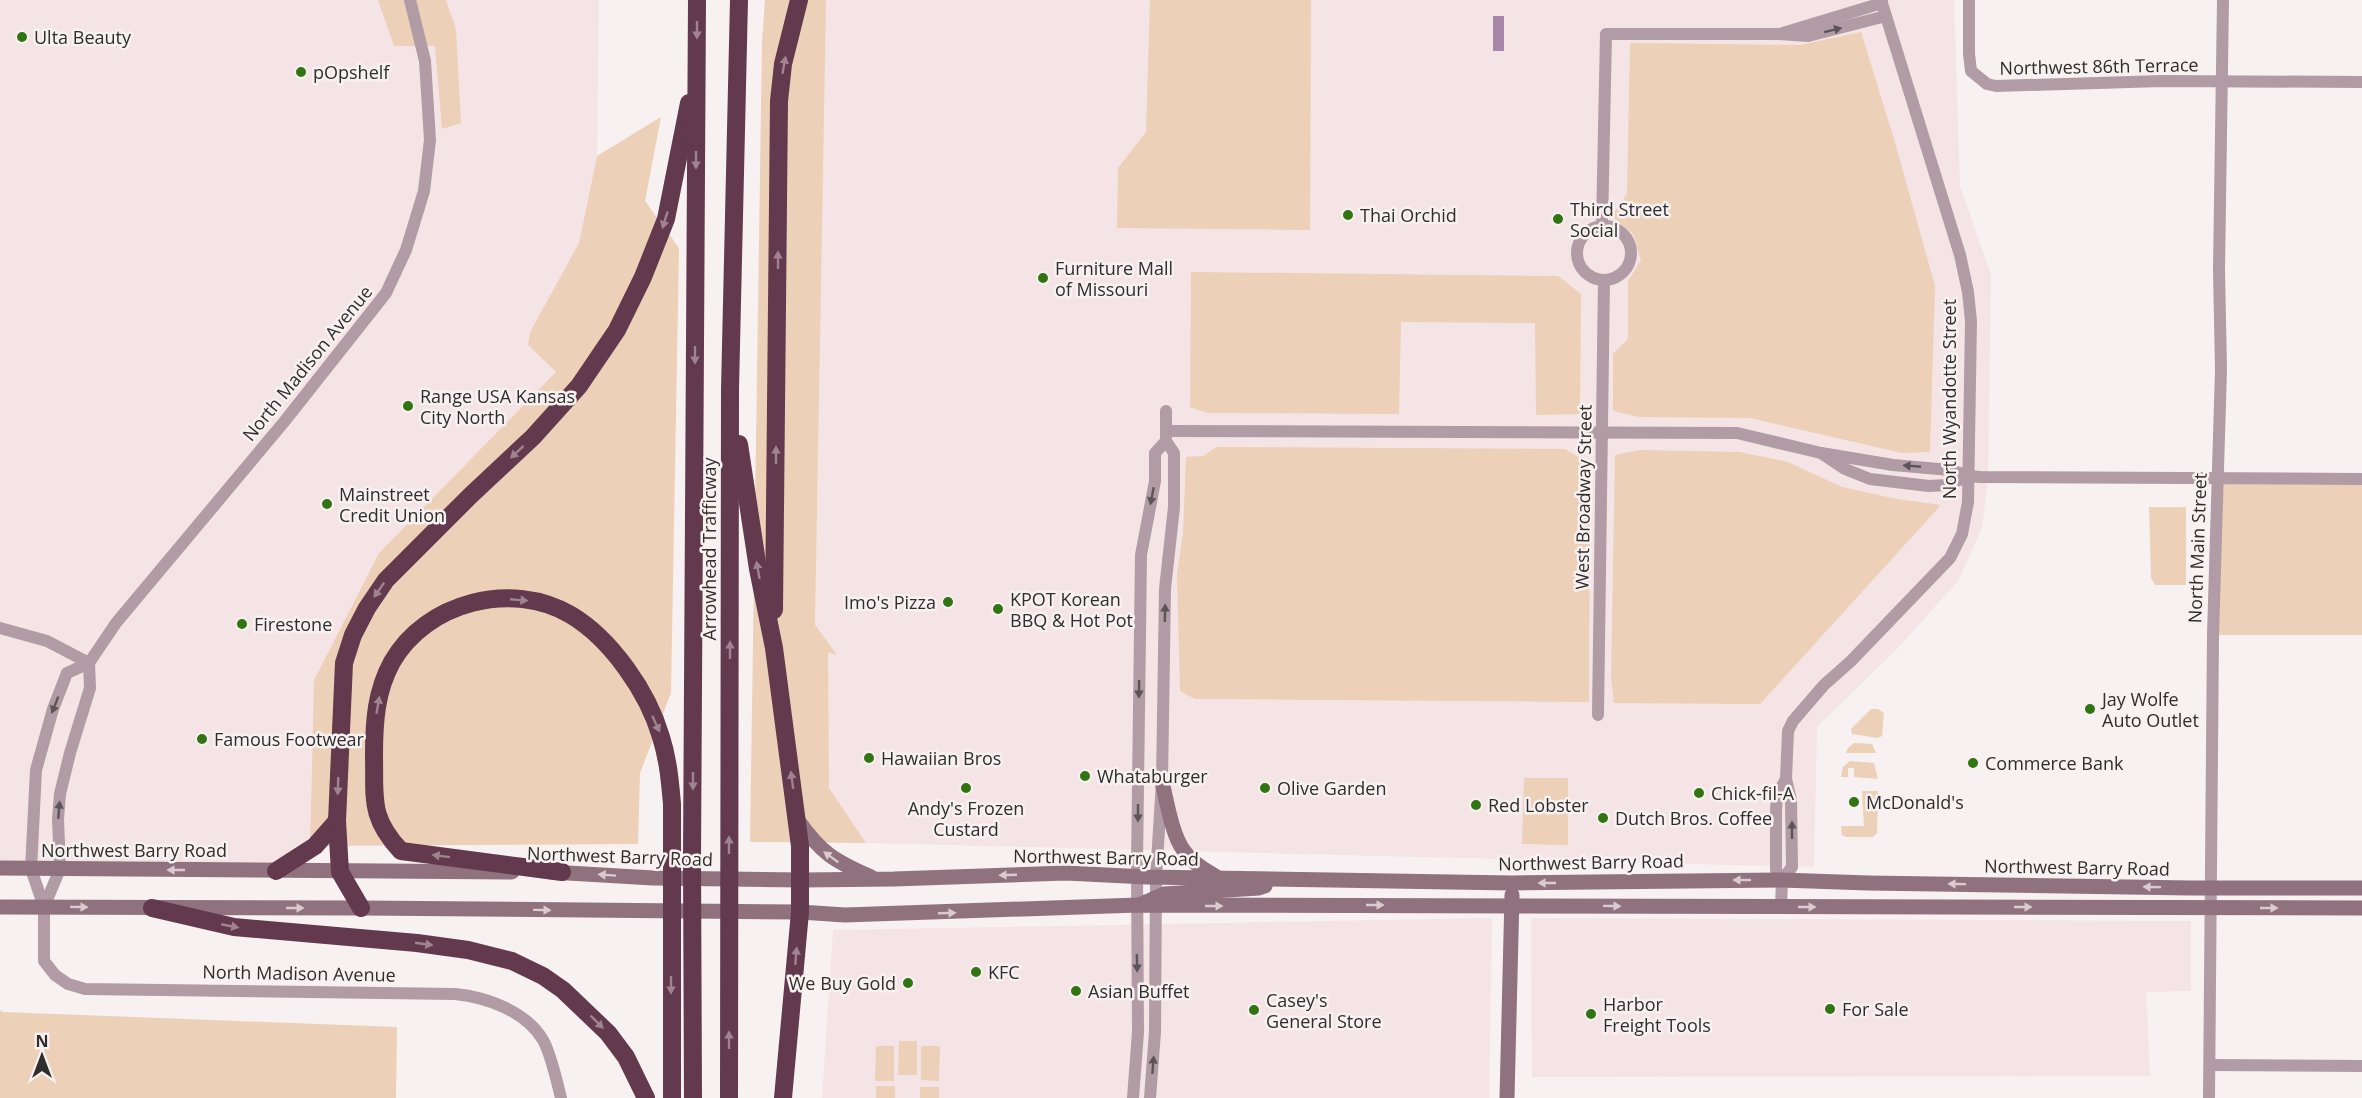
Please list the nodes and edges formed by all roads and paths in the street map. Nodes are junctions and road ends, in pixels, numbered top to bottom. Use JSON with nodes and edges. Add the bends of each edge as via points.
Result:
{"nodes":[{"id":1,"x":410,"y":0,"type":"edge"},
{"id":2,"x":697,"y":0,"type":"edge"},
{"id":3,"x":739,"y":0,"type":"edge"},
{"id":4,"x":799,"y":0,"type":"edge"},
{"id":5,"x":1969,"y":0,"type":"edge"},
{"id":6,"x":2223,"y":0,"type":"edge"},
{"id":7,"x":1882,"y":1,"type":"edge"},
{"id":8,"x":1886,"y":16,"type":"junction"},
{"id":9,"x":1779,"y":34,"type":"junction"},
{"id":10,"x":697,"y":60,"type":"junction"},
{"id":11,"x":2362,"y":82,"type":"edge"},
{"id":12,"x":2222,"y":83,"type":"junction"},
{"id":13,"x":1602,"y":225,"type":"junction"},
{"id":14,"x":1604,"y":280,"type":"junction"},
{"id":15,"x":730,"y":389,"type":"junction"},
{"id":16,"x":1166,"y":411,"type":"dead end"},
{"id":17,"x":1602,"y":431,"type":"junction"},
{"id":18,"x":1166,"y":436,"type":"junction"},
{"id":19,"x":1821,"y":453,"type":"junction"},
{"id":20,"x":1969,"y":476,"type":"junction"},
{"id":21,"x":2362,"y":479,"type":"edge"},
{"id":22,"x":2217,"y":480,"type":"junction"},
{"id":23,"x":0,"y":628,"type":"edge"},
{"id":24,"x":774,"y":648,"type":"junction"},
{"id":25,"x":89,"y":663,"type":"junction"},
{"id":26,"x":1598,"y":715,"type":"dead end"},
{"id":27,"x":1162,"y":782,"type":"junction"},
{"id":28,"x":797,"y":819,"type":"junction"},
{"id":29,"x":337,"y":821,"type":"junction"},
{"id":30,"x":0,"y":868,"type":"edge"},
{"id":31,"x":31,"y":869,"type":"junction"},
{"id":32,"x":60,"y":869,"type":"junction"},
{"id":33,"x":276,"y":871,"type":"junction"},
{"id":34,"x":340,"y":872,"type":"junction"},
{"id":35,"x":562,"y":872,"type":"junction"},
{"id":36,"x":1138,"y":877,"type":"junction"},
{"id":37,"x":1156,"y":877,"type":"junction"},
{"id":38,"x":1218,"y":878,"type":"junction"},
{"id":39,"x":1284,"y":879,"type":"junction"},
{"id":40,"x":801,"y":880,"type":"junction"},
{"id":41,"x":876,"y":880,"type":"junction"},
{"id":42,"x":1782,"y":880,"type":"junction"},
{"id":43,"x":1512,"y":883,"type":"junction"},
{"id":44,"x":2211,"y":888,"type":"junction"},
{"id":45,"x":2362,"y":888,"type":"edge"},
{"id":46,"x":1156,"y":900,"type":"junction"},
{"id":47,"x":1138,"y":905,"type":"junction"},
{"id":48,"x":1512,"y":905,"type":"junction"},
{"id":49,"x":0,"y":907,"type":"edge"},
{"id":50,"x":44,"y":907,"type":"junction"},
{"id":51,"x":1781,"y":907,"type":"junction"},
{"id":52,"x":152,"y":908,"type":"junction"},
{"id":53,"x":361,"y":908,"type":"junction"},
{"id":54,"x":2211,"y":908,"type":"junction"},
{"id":55,"x":2362,"y":908,"type":"edge"},
{"id":56,"x":800,"y":912,"type":"junction"},
{"id":57,"x":2210,"y":1065,"type":"junction"},
{"id":58,"x":2362,"y":1066,"type":"edge"},
{"id":59,"x":561,"y":1098,"type":"edge"},
{"id":60,"x":646,"y":1098,"type":"edge"},
{"id":61,"x":672,"y":1098,"type":"edge"},
{"id":62,"x":693,"y":1098,"type":"edge"},
{"id":63,"x":729,"y":1098,"type":"edge"},
{"id":64,"x":783,"y":1098,"type":"edge"},
{"id":65,"x":1133,"y":1098,"type":"edge"},
{"id":66,"x":1150,"y":1098,"type":"edge"},
{"id":67,"x":1507,"y":1098,"type":"edge"},
{"id":68,"x":2210,"y":1098,"type":"edge"}],
"edges":[{"from":1,"to":25,"type":"street","name":"North Madison Avenue","via":[[425,61],[430,140],[424,191],[386,293],[116,623]]},
{"from":2,"to":10,"type":"highway","name":"Arrowhead Trafficway","one_way":true},
{"from":3,"to":15,"type":"highway","name":"Arrowhead Trafficway"},
{"from":24,"to":4,"type":"highway","one_way":true,"via":[[779,101],[783,64]]},
{"from":5,"to":12,"type":"street","name":"Northwest 86th Terrace","via":[[1969,62],[1971,71],[1987,84]]},
{"from":6,"to":12,"type":"street","name":"North Main Street"},
{"from":7,"to":8,"type":"street","name":"North Wyandotte Street"},
{"from":7,"to":9,"type":"street"},
{"from":9,"to":8,"type":"street","one_way":true,"via":[[1808,36]]},
{"from":8,"to":20,"type":"street","name":"North Wyandotte Street","via":[[1968,292]]},
{"from":9,"to":13,"type":"street","via":[[1606,34]]},
{"from":10,"to":29,"type":"highway","one_way":true,"via":[[666,219],[617,330],[579,386],[533,437],[386,580],[353,635],[344,663]]},
{"from":10,"to":62,"type":"highway","name":"Arrowhead Trafficway","one_way":true},
{"from":11,"to":12,"type":"street","name":"Northwest 86th Terrace"},
{"from":12,"to":22,"type":"street","name":"North Main Street","via":[[2222,370]]},
{"from":13,"to":14,"type":"street","via":[[1582,236],[1576,253],[1582,270],[1592,278]]},
{"from":13,"to":14,"type":"street","via":[[1623,232],[1632,252],[1624,272]]},
{"from":14,"to":17,"type":"street","name":"West Broadway Street"},
{"from":24,"to":15,"type":"highway","one_way":true},
{"from":63,"to":15,"type":"highway","name":"Arrowhead Trafficway","one_way":true},
{"from":16,"to":18,"type":"street"},
{"from":17,"to":18,"type":"street"},
{"from":17,"to":19,"type":"street","via":[[1737,433]]},
{"from":17,"to":26,"type":"street","name":"West Broadway Street"},
{"from":27,"to":18,"type":"street","one_way":true,"via":[[1165,589],[1174,507],[1174,453]]},
{"from":18,"to":36,"type":"street","one_way":true,"via":[[1155,453],[1155,481],[1141,555]]},
{"from":20,"to":19,"type":"street","one_way":true,"via":[[1950,470]]},
{"from":19,"to":20,"type":"street","via":[[1870,479],[1929,486],[1947,485]]},
{"from":20,"to":22,"type":"street"},
{"from":20,"to":42,"type":"street","name":"North Wyandotte Street","via":[[1962,534],[1950,558],[1824,685],[1788,731],[1786,778],[1791,800],[1792,867]]},
{"from":21,"to":22,"type":"street"},
{"from":22,"to":44,"type":"street","name":"North Main Street"},
{"from":23,"to":25,"type":"street","via":[[47,641]]},
{"from":28,"to":24,"type":"highway","one_way":true},
{"from":25,"to":31,"type":"street","name":"North Madison Avenue","one_way":true,"via":[[67,673],[43,742],[33,796]]},
{"from":32,"to":25,"type":"street","name":"North Madison Avenue","one_way":true,"via":[[60,794],[90,688]]},
{"from":27,"to":37,"type":"street"},
{"from":27,"to":38,"type":"main road","via":[[1182,849]]},
{"from":28,"to":40,"type":"highway"},
{"from":41,"to":28,"type":"main road","one_way":true,"via":[[826,855]]},
{"from":29,"to":33,"type":"highway","via":[[315,846]]},
{"from":29,"to":34,"type":"highway"},
{"from":30,"to":31,"type":"main road","name":"Northwest Barry Road"},
{"from":31,"to":32,"type":"main road","name":"Northwest Barry Road"},
{"from":31,"to":50,"type":"street","name":"North Madison Avenue"},
{"from":33,"to":32,"type":"main road","name":"Northwest Barry Road","one_way":true},
{"from":32,"to":50,"type":"street","name":"North Madison Avenue"},
{"from":33,"to":34,"type":"main road","name":"Northwest Barry Road"},
{"from":34,"to":35,"type":"main road","name":"Northwest Barry Road"},
{"from":34,"to":53,"type":"highway"},
{"from":40,"to":35,"type":"main road","name":"Northwest Barry Road","one_way":true},
{"from":35,"to":61,"type":"highway","one_way":true,"via":[[401,851],[378,819],[374,738],[384,681],[407,643],[448,611],[494,598],[547,604],[571,615],[614,653],[661,735],[672,804]]},
{"from":36,"to":37,"type":"main road","name":"Northwest Barry Road"},
{"from":36,"to":41,"type":"main road","name":"Northwest Barry Road","one_way":true,"via":[[1066,873]]},
{"from":36,"to":47,"type":"street"},
{"from":37,"to":38,"type":"main road","name":"Northwest Barry Road"},
{"from":37,"to":46,"type":"street"},
{"from":38,"to":39,"type":"main road","name":"Northwest Barry Road"},
{"from":39,"to":43,"type":"main road","name":"Northwest Barry Road"},
{"from":39,"to":46,"type":"main road","via":[[1259,888]]},
{"from":40,"to":41,"type":"main road","name":"Northwest Barry Road"},
{"from":40,"to":56,"type":"highway"},
{"from":42,"to":43,"type":"main road","name":"Northwest Barry Road","one_way":true},
{"from":44,"to":42,"type":"main road","name":"Northwest Barry Road","one_way":true},
{"from":42,"to":51,"type":"street","name":"North Wyandotte Street"},
{"from":43,"to":48,"type":"main road"},
{"from":44,"to":45,"type":"main road","name":"Northwest Barry Road"},
{"from":44,"to":54,"type":"street","name":"North Main Street"},
{"from":46,"to":47,"type":"main road"},
{"from":46,"to":48,"type":"main road","one_way":true},
{"from":66,"to":46,"type":"street","one_way":true},
{"from":56,"to":47,"type":"main road","one_way":true,"via":[[878,915]]},
{"from":47,"to":65,"type":"street","one_way":true,"via":[[1138,1032]]},
{"from":48,"to":51,"type":"main road","one_way":true},
{"from":48,"to":67,"type":"main road"},
{"from":49,"to":50,"type":"main road"},
{"from":50,"to":52,"type":"main road","one_way":true},
{"from":50,"to":59,"type":"street","name":"North Madison Avenue","via":[[44,961],[62,980],[85,989],[455,994],[495,1002],[522,1019],[543,1040]]},
{"from":51,"to":54,"type":"main road","one_way":true},
{"from":52,"to":53,"type":"main road","one_way":true},
{"from":52,"to":60,"type":"highway","one_way":true,"via":[[234,927],[417,943],[512,961],[562,990],[608,1034],[626,1057]]},
{"from":53,"to":56,"type":"main road","one_way":true},
{"from":54,"to":55,"type":"main road","one_way":true},
{"from":54,"to":57,"type":"street","name":"North Main Street"},
{"from":64,"to":56,"type":"highway","one_way":true},
{"from":57,"to":58,"type":"street"},
{"from":57,"to":68,"type":"street","name":"North Main Street"}]}
